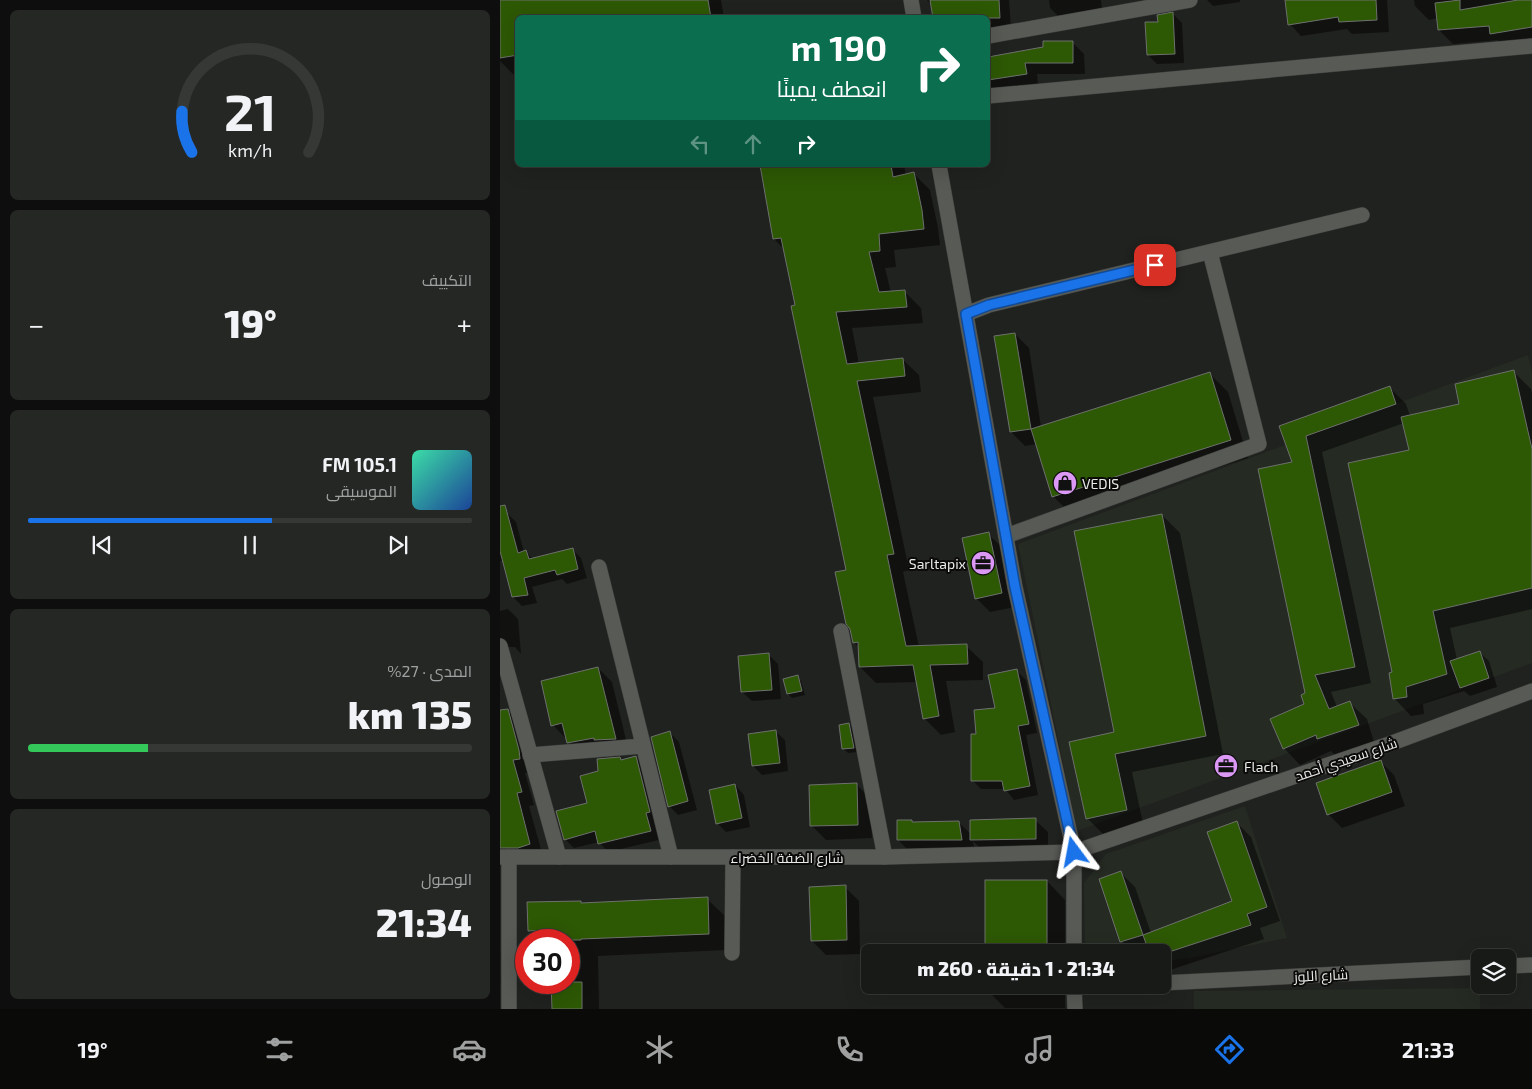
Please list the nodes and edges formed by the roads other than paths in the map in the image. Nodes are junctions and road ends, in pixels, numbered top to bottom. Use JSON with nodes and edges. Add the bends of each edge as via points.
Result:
{"nodes":[{"id":1,"x":911,"y":0,"type":"edge"},
{"id":2,"x":1190,"y":0,"type":"edge"},
{"id":3,"x":914,"y":15,"type":"edge"},
{"id":4,"x":990,"y":36,"type":"edge"},
{"id":5,"x":1532,"y":46,"type":"edge"},
{"id":6,"x":990,"y":96,"type":"edge"},
{"id":7,"x":939,"y":167,"type":"edge"},
{"id":8,"x":1362,"y":216,"type":"dead end"},
{"id":9,"x":1210,"y":252,"type":"junction"},
{"id":10,"x":966,"y":314,"type":"junction"},
{"id":11,"x":1006,"y":536,"type":"junction"},
{"id":12,"x":599,"y":567,"type":"dead end"},
{"id":13,"x":841,"y":631,"type":"dead end"},
{"id":14,"x":500,"y":646,"type":"edge"},
{"id":15,"x":1532,"y":691,"type":"edge"},
{"id":16,"x":642,"y":746,"type":"junction"},
{"id":17,"x":530,"y":755,"type":"junction"},
{"id":18,"x":1074,"y":852,"type":"junction"},
{"id":19,"x":505,"y":857,"type":"edge"},
{"id":20,"x":559,"y":857,"type":"junction"},
{"id":21,"x":671,"y":857,"type":"junction"},
{"id":22,"x":733,"y":857,"type":"junction"},
{"id":23,"x":885,"y":857,"type":"junction"},
{"id":24,"x":1074,"y":944,"type":"edge"},
{"id":25,"x":732,"y":953,"type":"dead end"},
{"id":26,"x":1532,"y":965,"type":"edge"},
{"id":27,"x":1516,"y":966,"type":"edge"},
{"id":28,"x":1471,"y":967,"type":"edge"},
{"id":29,"x":1171,"y":983,"type":"edge"},
{"id":30,"x":1074,"y":994,"type":"edge"},
{"id":31,"x":509,"y":1009,"type":"edge"},
{"id":32,"x":1075,"y":1009,"type":"edge"}],
"edges":[{"from":1,"to":3,"type":"street"},
{"from":2,"to":4,"type":"street"},
{"from":5,"to":6,"type":"street"},
{"from":7,"to":10,"type":"street"},
{"from":8,"to":9,"type":"street"},
{"from":9,"to":10,"type":"street","via":[[989,305]]},
{"from":9,"to":11,"type":"street","via":[[1259,444]]},
{"from":10,"to":11,"type":"street"},
{"from":11,"to":18,"type":"street"},
{"from":12,"to":16,"type":"street"},
{"from":13,"to":23,"type":"street"},
{"from":14,"to":17,"type":"street"},
{"from":15,"to":18,"type":"street","name":"شارع سعيدي أحمد"},
{"from":16,"to":17,"type":"street"},
{"from":16,"to":21,"type":"street"},
{"from":17,"to":20,"type":"street"},
{"from":18,"to":23,"type":"street","name":"شارع الضفة الخضراء"},
{"from":18,"to":24,"type":"street"},
{"from":19,"to":20,"type":"street","name":"شارع الضفة الخضراء"},
{"from":19,"to":31,"type":"street"},
{"from":20,"to":21,"type":"street","name":"شارع الضفة الخضراء"},
{"from":21,"to":22,"type":"street","name":"شارع الضفة الخضراء"},
{"from":22,"to":23,"type":"street","name":"شارع الضفة الخضراء"},
{"from":22,"to":25,"type":"street"},
{"from":26,"to":27,"type":"street"},
{"from":28,"to":29,"type":"street","name":"شارع اللوز"},
{"from":30,"to":32,"type":"street"}]}
